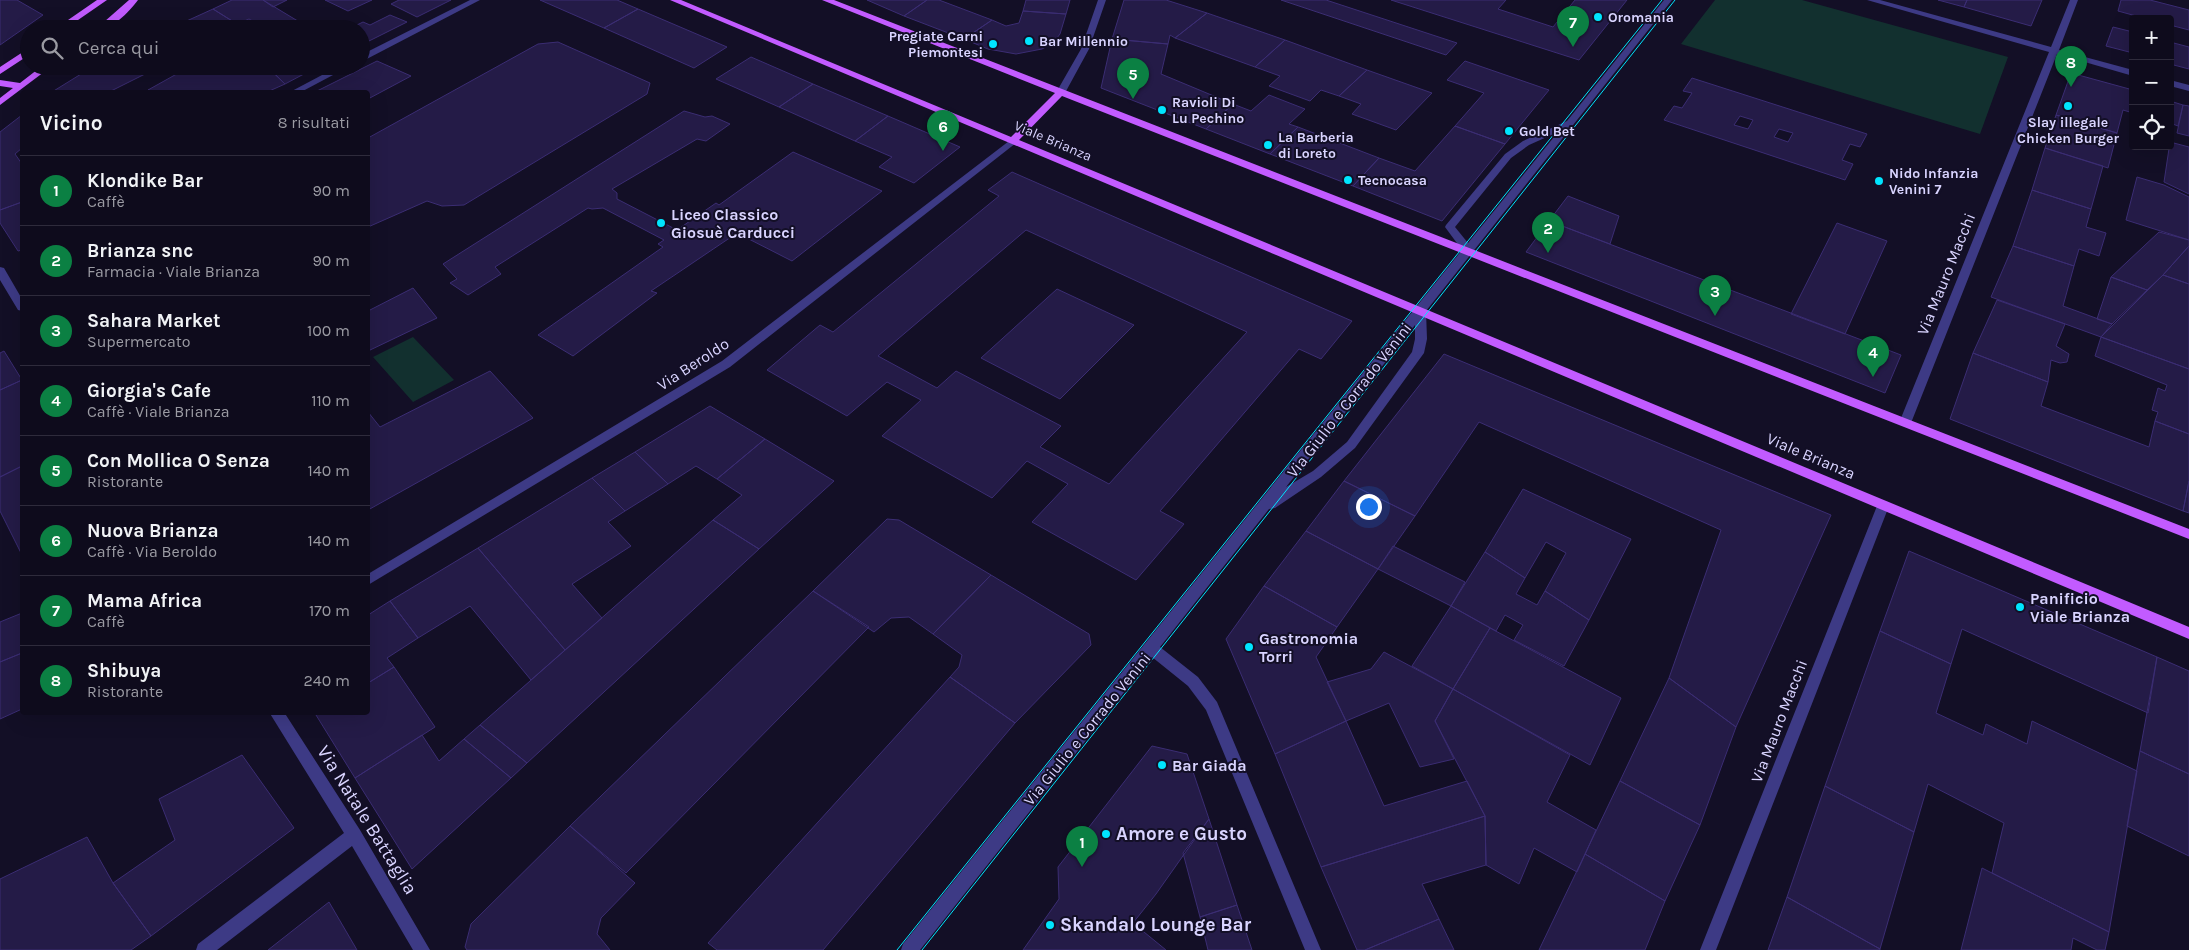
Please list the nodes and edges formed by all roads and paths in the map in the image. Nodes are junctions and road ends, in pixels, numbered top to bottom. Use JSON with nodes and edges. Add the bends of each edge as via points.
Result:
{"nodes":[{"id":1,"x":103,"y":0,"type":"edge"},
{"id":2,"x":134,"y":0,"type":"edge"},
{"id":3,"x":476,"y":0,"type":"edge"},
{"id":4,"x":674,"y":0,"type":"edge"},
{"id":5,"x":826,"y":0,"type":"edge"},
{"id":6,"x":1102,"y":0,"type":"edge"},
{"id":7,"x":1668,"y":0,"type":"edge"},
{"id":8,"x":1871,"y":0,"type":"edge"},
{"id":9,"x":2074,"y":0,"type":"edge"},
{"id":10,"x":93,"y":3,"type":"edge"},
{"id":11,"x":71,"y":20,"type":"edge"},
{"id":12,"x":112,"y":20,"type":"edge"},
{"id":13,"x":2054,"y":50,"type":"junction"},
{"id":14,"x":370,"y":53,"type":"edge"},
{"id":15,"x":20,"y":57,"type":"edge"},
{"id":16,"x":0,"y":71,"type":"edge"},
{"id":17,"x":2129,"y":71,"type":"edge"},
{"id":18,"x":36,"y":75,"type":"edge"},
{"id":19,"x":328,"y":75,"type":"edge"},
{"id":20,"x":0,"y":83,"type":"edge"},
{"id":21,"x":2174,"y":84,"type":"edge"},
{"id":22,"x":22,"y":86,"type":"junction"},
{"id":23,"x":2189,"y":88,"type":"edge"},
{"id":24,"x":299,"y":90,"type":"edge"},
{"id":25,"x":1062,"y":91,"type":"junction"},
{"id":26,"x":0,"y":102,"type":"edge"},
{"id":27,"x":1570,"y":122,"type":"junction"},
{"id":28,"x":1012,"y":142,"type":"junction"},
{"id":29,"x":1468,"y":251,"type":"junction"},
{"id":30,"x":0,"y":271,"type":"edge"},
{"id":31,"x":20,"y":301,"type":"edge"},
{"id":32,"x":1420,"y":311,"type":"junction"},
{"id":33,"x":1905,"y":422,"type":"junction"},
{"id":34,"x":1883,"y":506,"type":"junction"},
{"id":35,"x":1264,"y":508,"type":"junction"},
{"id":36,"x":2189,"y":534,"type":"edge"},
{"id":37,"x":370,"y":579,"type":"edge"},
{"id":38,"x":2189,"y":633,"type":"edge"},
{"id":39,"x":1152,"y":649,"type":"junction"},
{"id":40,"x":278,"y":715,"type":"edge"},
{"id":41,"x":354,"y":835,"type":"junction"},
{"id":42,"x":204,"y":950,"type":"edge"},
{"id":43,"x":422,"y":950,"type":"edge"},
{"id":44,"x":909,"y":950,"type":"edge"},
{"id":45,"x":1313,"y":950,"type":"edge"},
{"id":46,"x":1708,"y":950,"type":"edge"}],
"edges":[{"from":1,"to":10,"type":"main road"},
{"from":2,"to":12,"type":"main road"},
{"from":3,"to":14,"type":"street"},
{"from":4,"to":28,"type":"main road","name":"Viale Brianza"},
{"from":5,"to":25,"type":"main road"},
{"from":6,"to":25,"type":"street","via":[[1086,50]]},
{"from":7,"to":27,"type":"street"},
{"from":8,"to":13,"type":"street"},
{"from":9,"to":13,"type":"street","name":"Via Mauro Macchi"},
{"from":10,"to":11,"type":"main road"},
{"from":13,"to":17,"type":"street"},
{"from":13,"to":33,"type":"street","name":"Via Mauro Macchi"},
{"from":15,"to":16,"type":"main road"},
{"from":18,"to":22,"type":"main road"},
{"from":19,"to":24,"type":"street"},
{"from":20,"to":22,"type":"main road"},
{"from":21,"to":23,"type":"street"},
{"from":22,"to":26,"type":"main road"},
{"from":25,"to":28,"type":"main road"},
{"from":25,"to":29,"type":"main road"},
{"from":27,"to":29,"type":"street"},
{"from":27,"to":29,"type":"street","via":[[1526,143],[1508,156],[1450,227]]},
{"from":28,"to":32,"type":"main road","name":"Viale Brianza"},
{"from":28,"to":37,"type":"street","name":"Via Beroldo","via":[[726,364]]},
{"from":29,"to":32,"type":"street"},
{"from":29,"to":33,"type":"main road"},
{"from":30,"to":31,"type":"street"},
{"from":32,"to":34,"type":"main road","name":"Viale Brianza"},
{"from":32,"to":35,"type":"street","name":"Via Giulio e Corrado Venini"},
{"from":32,"to":35,"type":"street","name":"Via Giulio e Corrado Venini","via":[[1418,353],[1359,435],[1317,474]]},
{"from":33,"to":36,"type":"main road"},
{"from":34,"to":38,"type":"main road","name":"Viale Brianza"},
{"from":34,"to":46,"type":"street","name":"Via Mauro Macchi"},
{"from":35,"to":39,"type":"street","name":"Via Giulio e Corrado Venini"},
{"from":39,"to":44,"type":"street","name":"Via Giulio e Corrado Venini"},
{"from":39,"to":45,"type":"street","via":[[1194,681],[1208,700]]},
{"from":40,"to":41,"type":"street","name":"Via Natale Battaglia"},
{"from":41,"to":42,"type":"street"},
{"from":41,"to":43,"type":"street","name":"Via Natale Battaglia"}]}
